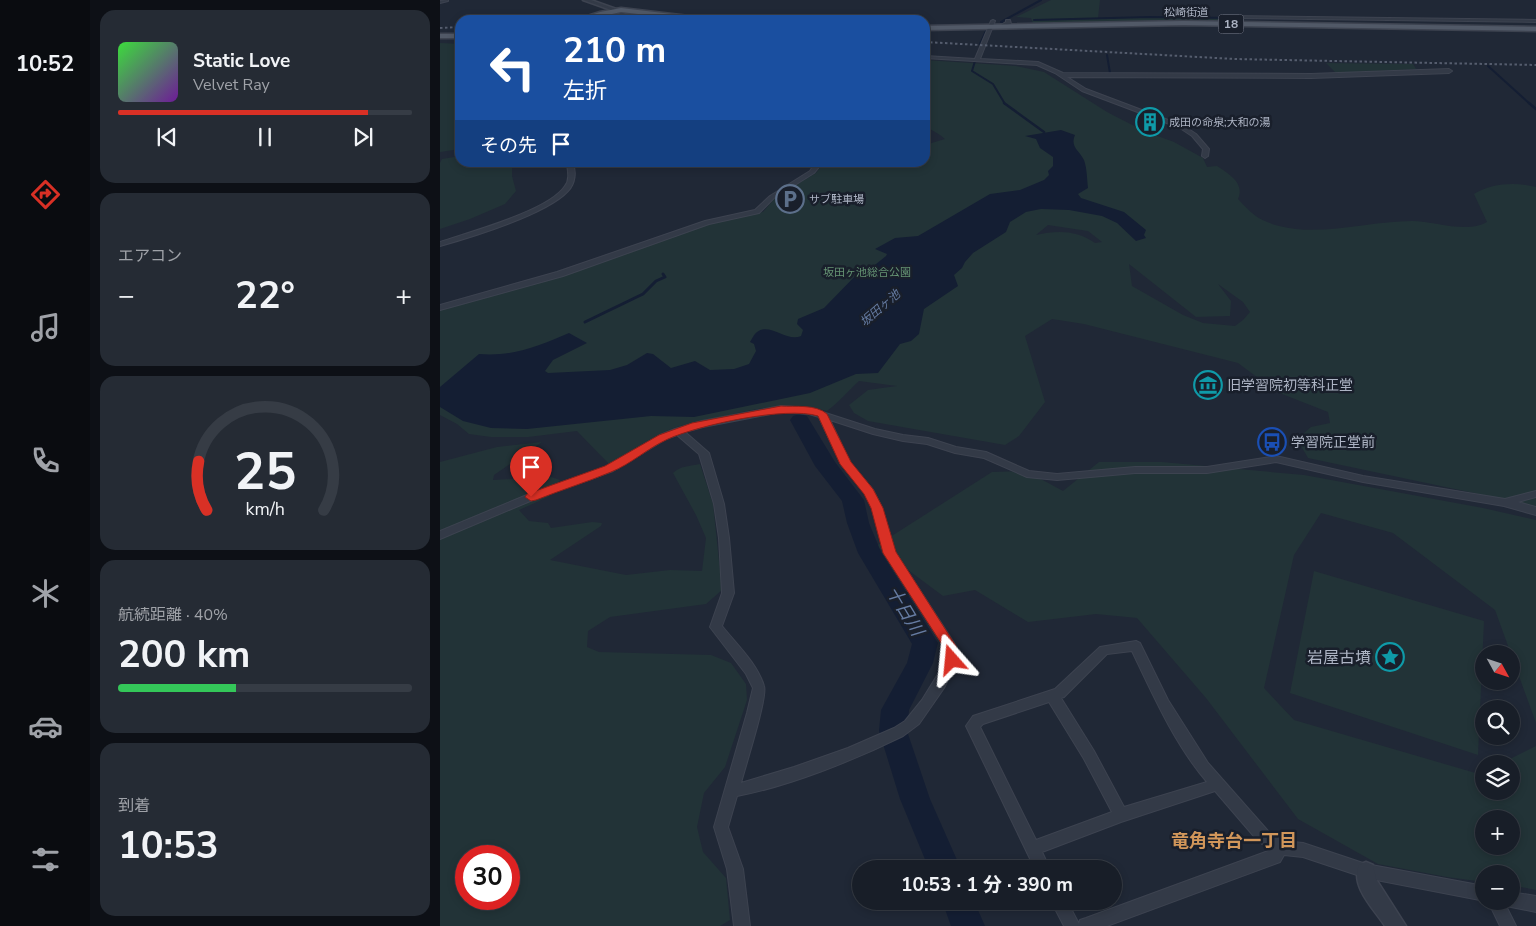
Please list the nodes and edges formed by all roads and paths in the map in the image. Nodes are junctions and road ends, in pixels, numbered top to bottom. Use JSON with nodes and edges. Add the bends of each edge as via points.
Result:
{"nodes":[{"id":1,"x":446,"y":0,"type":"edge"},
{"id":2,"x":586,"y":0,"type":"edge"},
{"id":3,"x":440,"y":2,"type":"edge"},
{"id":4,"x":616,"y":10,"type":"junction"},
{"id":5,"x":597,"y":15,"type":"edge"},
{"id":6,"x":668,"y":15,"type":"edge"},
{"id":7,"x":1230,"y":17,"type":"dead end"},
{"id":8,"x":1487,"y":20,"type":"junction"},
{"id":9,"x":1536,"y":21,"type":"edge"},
{"id":10,"x":992,"y":23,"type":"junction"},
{"id":11,"x":930,"y":28,"type":"edge"},
{"id":12,"x":1500,"y":28,"type":"junction"},
{"id":13,"x":1536,"y":29,"type":"edge"},
{"id":14,"x":440,"y":36,"type":"edge"},
{"id":15,"x":455,"y":36,"type":"edge"},
{"id":16,"x":930,"y":57,"type":"edge"},
{"id":17,"x":978,"y":60,"type":"junction"},
{"id":18,"x":1449,"y":71,"type":"dead end"},
{"id":19,"x":1061,"y":75,"type":"junction"},
{"id":20,"x":1205,"y":156,"type":"dead end"},
{"id":21,"x":571,"y":167,"type":"edge"},
{"id":22,"x":816,"y":167,"type":"edge"},
{"id":23,"x":440,"y":244,"type":"edge"},
{"id":24,"x":440,"y":308,"type":"edge"},
{"id":25,"x":822,"y":414,"type":"junction"},
{"id":26,"x":678,"y":431,"type":"junction"},
{"id":27,"x":1536,"y":494,"type":"edge"},
{"id":28,"x":1504,"y":502,"type":"junction"},
{"id":29,"x":1536,"y":511,"type":"edge"},
{"id":30,"x":440,"y":534,"type":"edge"},
{"id":31,"x":1052,"y":695,"type":"junction"},
{"id":32,"x":1216,"y":785,"type":"junction"},
{"id":33,"x":731,"y":791,"type":"junction"},
{"id":34,"x":1121,"y":815,"type":"junction"},
{"id":35,"x":1033,"y":848,"type":"junction"},
{"id":36,"x":1280,"y":848,"type":"junction"},
{"id":37,"x":1039,"y":860,"type":"edge"},
{"id":38,"x":1366,"y":871,"type":"junction"},
{"id":39,"x":1475,"y":892,"type":"edge"},
{"id":40,"x":1520,"y":901,"type":"edge"},
{"id":41,"x":1536,"y":904,"type":"edge"},
{"id":42,"x":1064,"y":910,"type":"edge"},
{"id":43,"x":1500,"y":910,"type":"edge"},
{"id":44,"x":742,"y":926,"type":"edge"},
{"id":45,"x":1072,"y":926,"type":"edge"},
{"id":46,"x":1086,"y":926,"type":"edge"},
{"id":47,"x":1396,"y":926,"type":"edge"},
{"id":48,"x":1508,"y":926,"type":"edge"}],
"edges":[{"from":1,"to":3,"type":"street"},
{"from":2,"to":4,"type":"street"},
{"from":4,"to":5,"type":"main road"},
{"from":4,"to":6,"type":"main road"},
{"from":7,"to":8,"type":"street"},
{"from":8,"to":9,"type":"street"},
{"from":8,"to":12,"type":"street"},
{"from":10,"to":11,"type":"main road","name":"松崎街道","number":"18"},
{"from":10,"to":12,"type":"main road","name":"松崎街道","number":"18"},
{"from":10,"to":17,"type":"street"},
{"from":12,"to":13,"type":"main road","name":"松崎街道","number":"18"},
{"from":14,"to":15,"type":"main road"},
{"from":16,"to":17,"type":"street"},
{"from":17,"to":19,"type":"street","via":[[1038,64]]},
{"from":18,"to":19,"type":"street","via":[[1311,76]]},
{"from":19,"to":20,"type":"street","via":[[1084,90],[1182,127],[1206,149]]},
{"from":21,"to":23,"type":"street","via":[[573,173],[567,190],[556,198],[500,225]]},
{"from":22,"to":24,"type":"street","via":[[772,197],[757,212],[707,222],[560,274]]},
{"from":25,"to":26,"type":"street","via":[[810,410],[781,409]]},
{"from":25,"to":28,"type":"street","via":[[873,431],[986,454],[1028,474],[1057,476],[1135,470],[1207,470],[1276,459],[1399,486]]},
{"from":25,"to":33,"type":"street","via":[[846,464],[869,492],[890,553],[950,646],[952,660],[910,725],[896,735],[807,768]]},
{"from":26,"to":30,"type":"street","via":[[609,469]]},
{"from":26,"to":33,"type":"street","via":[[704,454],[719,504],[728,593],[716,627],[751,671],[759,688]]},
{"from":27,"to":28,"type":"street"},
{"from":28,"to":29,"type":"street"},
{"from":31,"to":32,"type":"street","via":[[1059,693],[1104,650],[1136,646],[1164,703]]},
{"from":31,"to":34,"type":"street"},
{"from":31,"to":35,"type":"street","via":[[978,720],[973,726]]},
{"from":32,"to":34,"type":"street"},
{"from":32,"to":36,"type":"street","via":[[1263,836]]},
{"from":33,"to":44,"type":"street","via":[[721,827],[735,869]]},
{"from":34,"to":35,"type":"street"},
{"from":35,"to":37,"type":"street"},
{"from":36,"to":38,"type":"street","via":[[1303,850]]},
{"from":36,"to":46,"type":"street","via":[[1275,857]]},
{"from":38,"to":39,"type":"street"},
{"from":38,"to":47,"type":"street","via":[[1367,882]]},
{"from":40,"to":41,"type":"street"},
{"from":42,"to":45,"type":"street"},
{"from":43,"to":48,"type":"street"}]}
